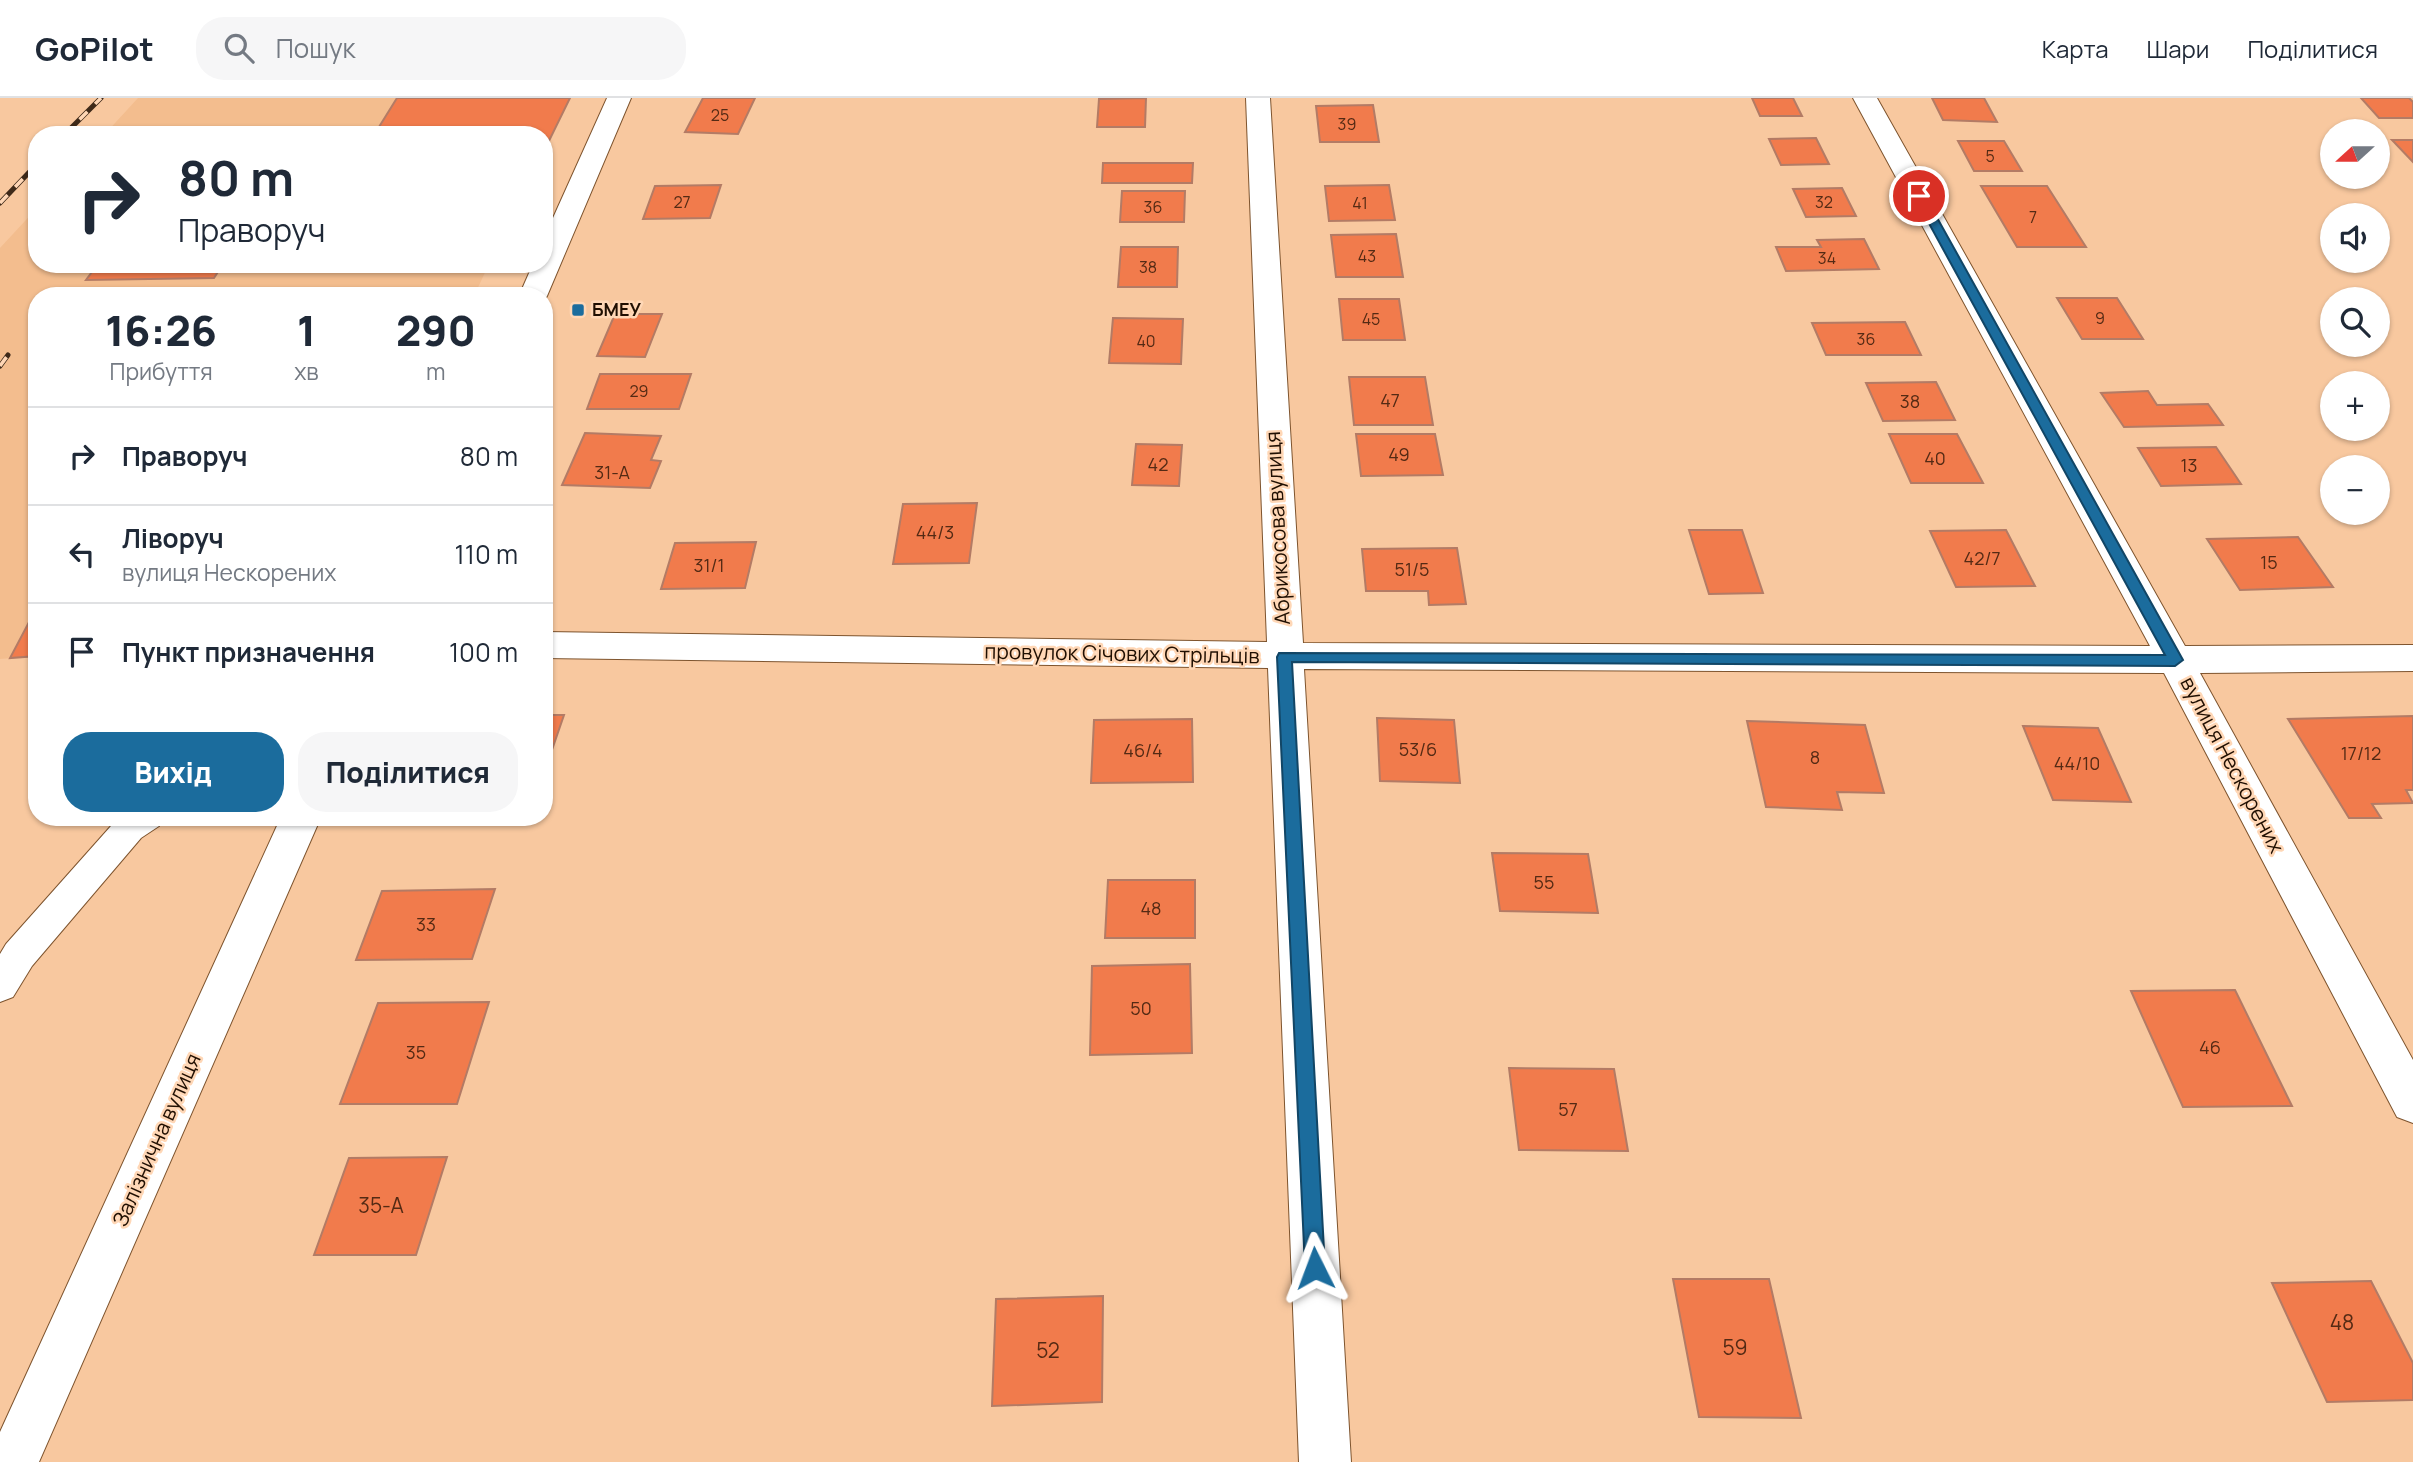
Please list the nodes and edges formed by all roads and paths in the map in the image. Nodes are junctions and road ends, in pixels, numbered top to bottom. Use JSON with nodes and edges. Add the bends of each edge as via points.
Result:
{"nodes":[{"id":1,"x":619,"y":98,"type":"edge"},
{"id":2,"x":1258,"y":98,"type":"edge"},
{"id":3,"x":1865,"y":98,"type":"edge"},
{"id":4,"x":553,"y":250,"type":"edge"},
{"id":5,"x":553,"y":645,"type":"edge"},
{"id":6,"x":1284,"y":657,"type":"junction"},
{"id":7,"x":2413,"y":658,"type":"edge"},
{"id":8,"x":2175,"y":660,"type":"junction"},
{"id":9,"x":132,"y":826,"type":"edge"},
{"id":10,"x":298,"y":826,"type":"edge"},
{"id":11,"x":0,"y":986,"type":"edge"},
{"id":12,"x":2413,"y":1103,"type":"edge"},
{"id":13,"x":13,"y":1462,"type":"edge"},
{"id":14,"x":1325,"y":1462,"type":"edge"}],
"edges":[{"from":1,"to":4,"type":"street"},
{"from":2,"to":6,"type":"street","name":"Абрикосова вулиця"},
{"from":3,"to":8,"type":"street","name":"вулиця Нескорених"},
{"from":5,"to":6,"type":"street","name":"провулок Січових Стрільців"},
{"from":6,"to":8,"type":"street","name":"провулок Січових Стрільців"},
{"from":6,"to":14,"type":"street","name":"Абрикосова вулиця"},
{"from":7,"to":8,"type":"street","name":"провулок Січових Стрільців"},
{"from":8,"to":12,"type":"street","name":"вулиця Нескорених"},
{"from":9,"to":11,"type":"lane","via":[[19,955]]},
{"from":10,"to":13,"type":"street","name":"Залізнична вулиця"}]}
